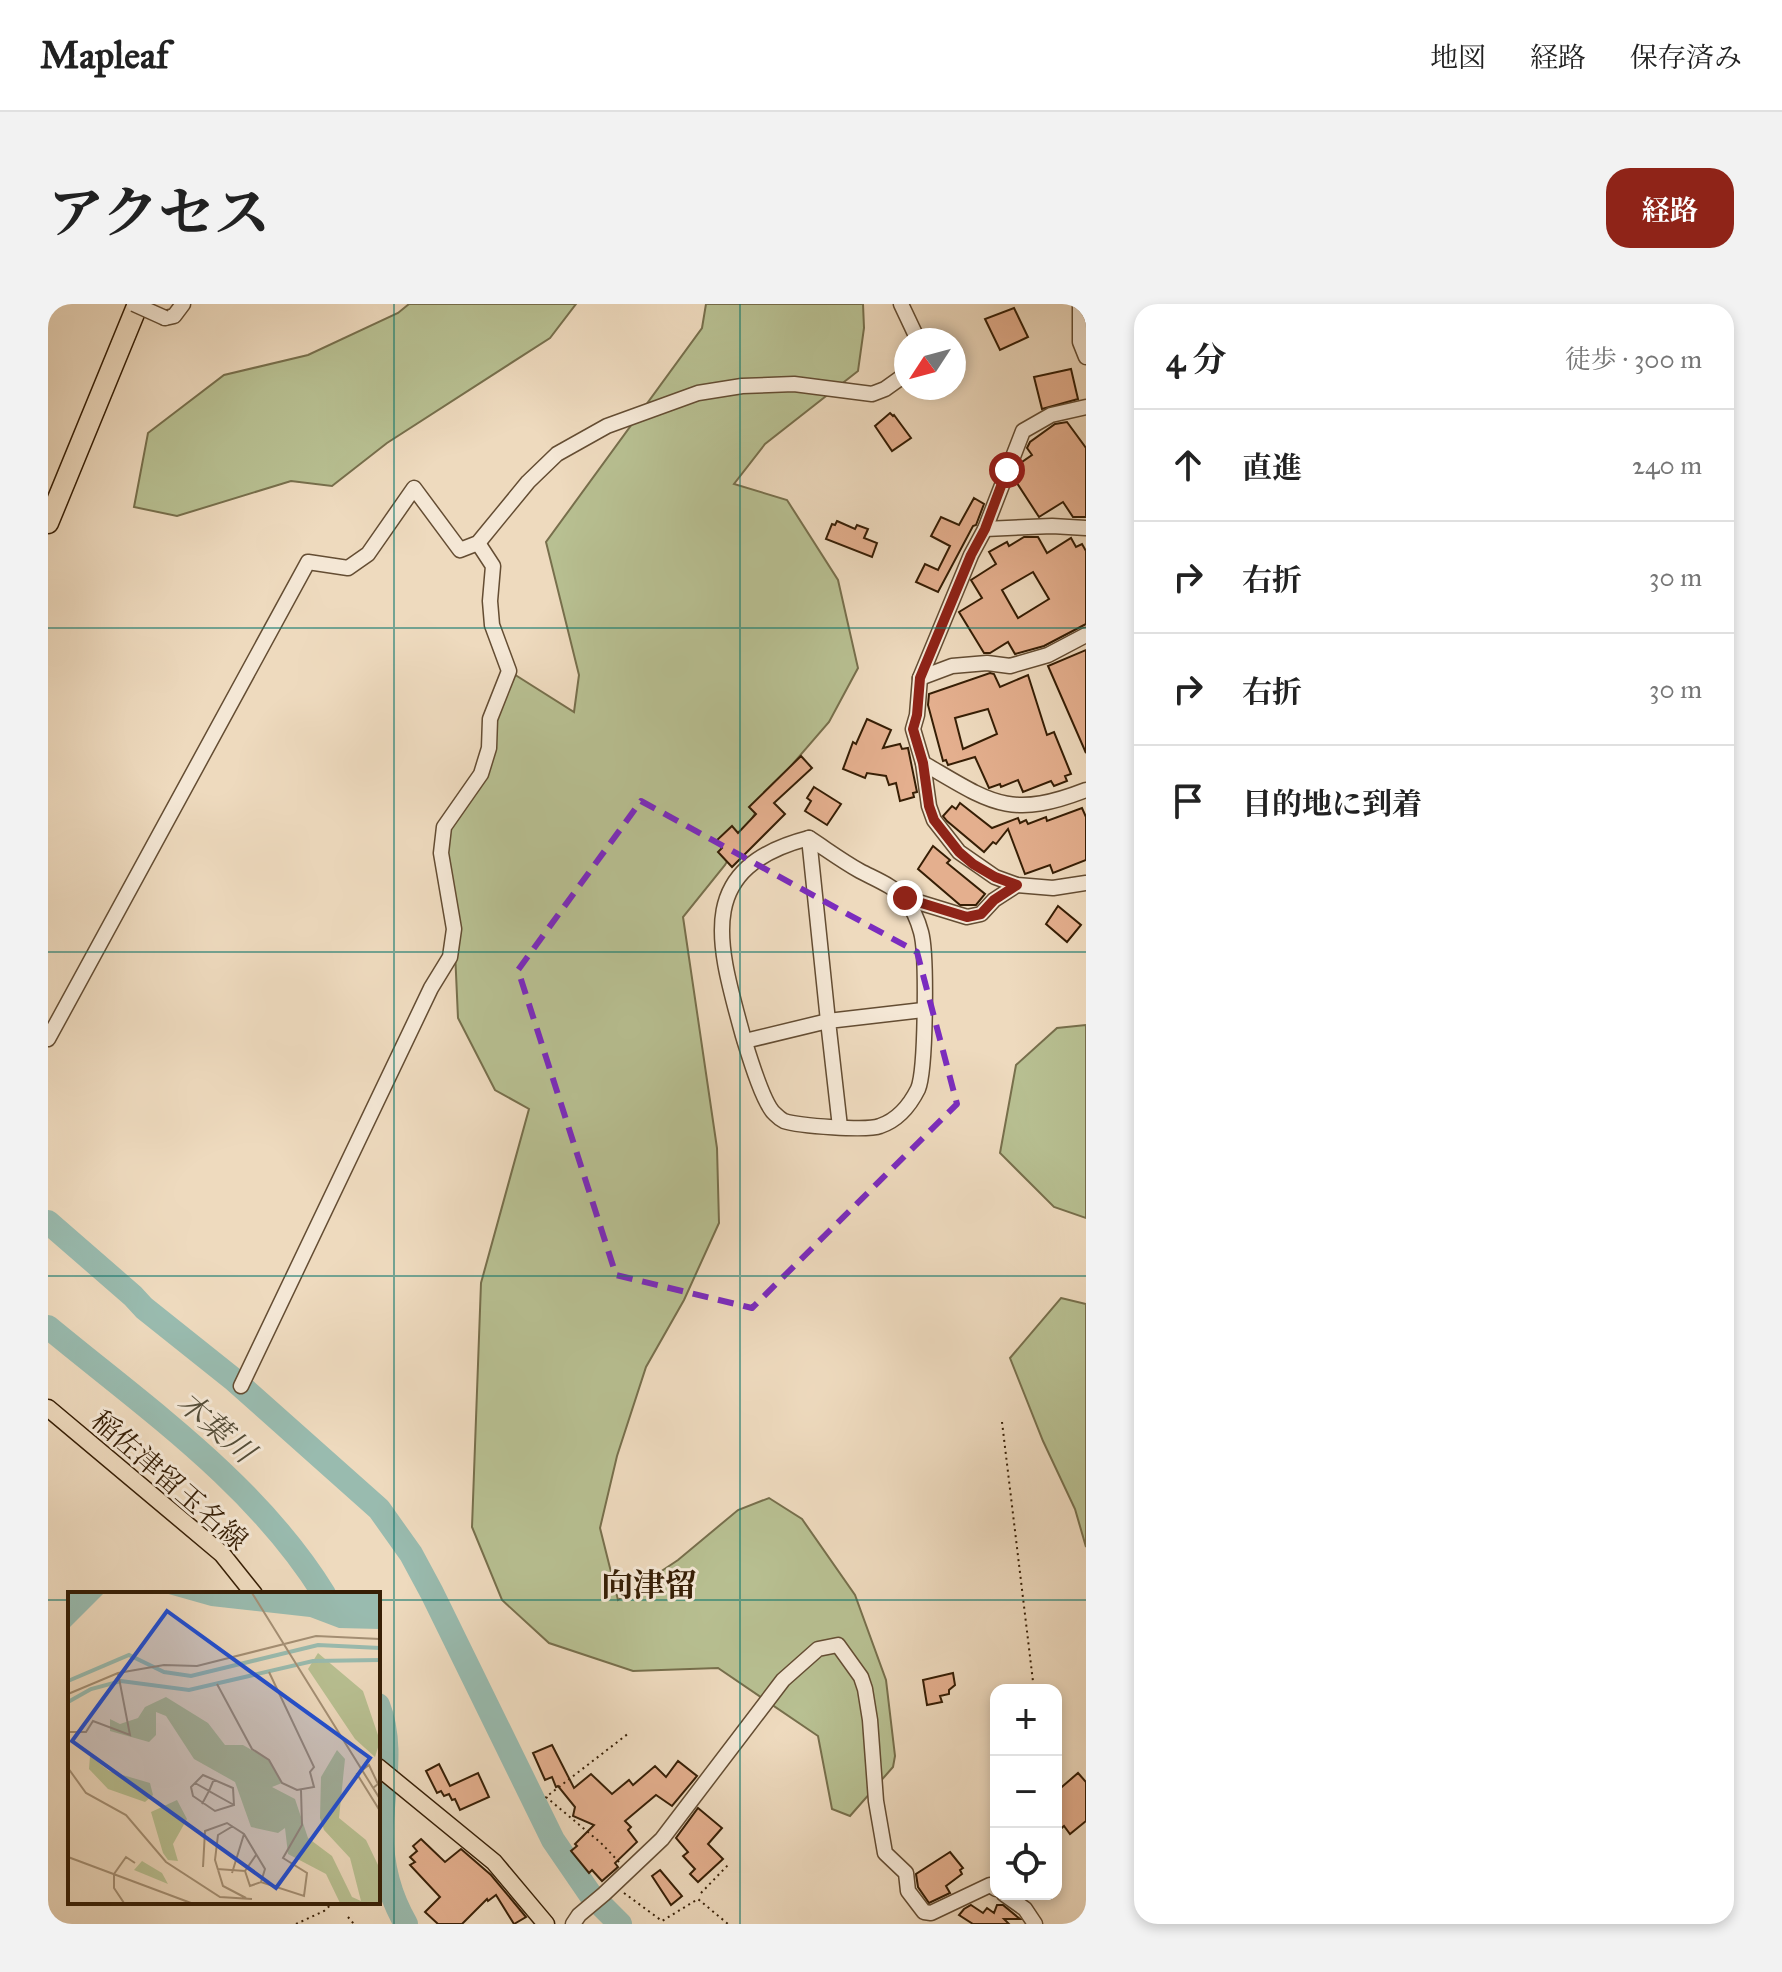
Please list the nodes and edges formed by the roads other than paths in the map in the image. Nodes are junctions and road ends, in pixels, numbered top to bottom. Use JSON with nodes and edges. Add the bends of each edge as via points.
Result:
{"nodes":[{"id":1,"x":136,"y":304,"type":"edge"},
{"id":2,"x":183,"y":304,"type":"edge"},
{"id":3,"x":901,"y":304,"type":"edge"},
{"id":4,"x":1080,"y":304,"type":"edge"},
{"id":5,"x":912,"y":328,"type":"edge"},
{"id":6,"x":1086,"y":357,"type":"edge"},
{"id":7,"x":894,"y":383,"type":"edge"},
{"id":8,"x":1086,"y":407,"type":"edge"},
{"id":9,"x":48,"y":523,"type":"edge"},
{"id":10,"x":1086,"y":528,"type":"edge"},
{"id":11,"x":985,"y":529,"type":"junction"},
{"id":12,"x":478,"y":543,"type":"junction"},
{"id":13,"x":1086,"y":635,"type":"edge"},
{"id":14,"x":920,"y":678,"type":"junction"},
{"id":15,"x":923,"y":763,"type":"junction"},
{"id":16,"x":1086,"y":790,"type":"edge"},
{"id":17,"x":809,"y":838,"type":"junction"},
{"id":18,"x":1086,"y":883,"type":"edge"},
{"id":19,"x":1017,"y":885,"type":"junction"},
{"id":20,"x":905,"y":898,"type":"junction"},
{"id":21,"x":923,"y":1010,"type":"junction"},
{"id":22,"x":828,"y":1021,"type":"junction"},
{"id":23,"x":48,"y":1039,"type":"edge"},
{"id":24,"x":745,"y":1041,"type":"junction"},
{"id":25,"x":840,"y":1127,"type":"junction"},
{"id":26,"x":241,"y":1386,"type":"dead end"},
{"id":27,"x":48,"y":1408,"type":"edge"},
{"id":28,"x":252,"y":1592,"type":"edge"},
{"id":29,"x":380,"y":1768,"type":"edge"},
{"id":30,"x":990,"y":1885,"type":"edge"},
{"id":31,"x":1012,"y":1900,"type":"edge"},
{"id":32,"x":576,"y":1919,"type":"edge"},
{"id":33,"x":546,"y":1924,"type":"edge"},
{"id":34,"x":1035,"y":1924,"type":"edge"}],
"edges":[{"from":1,"to":2,"type":"street","bridge":true,"via":[[165,318]]},
{"from":1,"to":9,"type":"highway"},
{"from":3,"to":5,"type":"street"},
{"from":4,"to":6,"type":"street","via":[[1080,342]]},
{"from":7,"to":12,"type":"street","via":[[872,394],[794,384],[742,386],[698,393],[619,421],[557,454]]},
{"from":8,"to":11,"type":"street","via":[[1051,415],[1023,431]]},
{"from":10,"to":11,"type":"street"},
{"from":11,"to":14,"type":"street"},
{"from":12,"to":23,"type":"street","via":[[460,550],[414,488],[368,554],[348,568],[308,562]]},
{"from":12,"to":26,"type":"street","via":[[493,566],[492,625],[509,671],[490,719],[481,774],[444,827],[441,853],[454,929],[450,957]]},
{"from":13,"to":14,"type":"street","via":[[1048,655],[1010,666],[952,666]]},
{"from":14,"to":15,"type":"street","via":[[913,729]]},
{"from":15,"to":16,"type":"street","via":[[999,803],[1027,807]]},
{"from":15,"to":19,"type":"street","via":[[934,820],[959,852]]},
{"from":17,"to":20,"type":"street"},
{"from":17,"to":22,"type":"street"},
{"from":17,"to":24,"type":"street","via":[[755,860],[735,879],[722,908],[729,985]]},
{"from":18,"to":19,"type":"street","via":[[1053,888]]},
{"from":19,"to":20,"type":"street","via":[[981,914],[967,917]]},
{"from":20,"to":21,"type":"street","via":[[922,935]]},
{"from":21,"to":22,"type":"street"},
{"from":21,"to":25,"type":"street","via":[[919,1087],[901,1115],[878,1127]]},
{"from":22,"to":24,"type":"street"},
{"from":22,"to":25,"type":"street"},
{"from":24,"to":25,"type":"street","via":[[771,1110],[783,1120]]},
{"from":27,"to":28,"type":"main road","name":"稲佐津留玉名線","via":[[222,1554]]},
{"from":29,"to":33,"type":"main road","via":[[494,1862]]},
{"from":30,"to":32,"type":"street","via":[[931,1913],[924,1912],[908,1891],[906,1873],[885,1853],[865,1689],[838,1645],[818,1649],[783,1680],[662,1839],[611,1892]]},
{"from":31,"to":34,"type":"street"}]}
